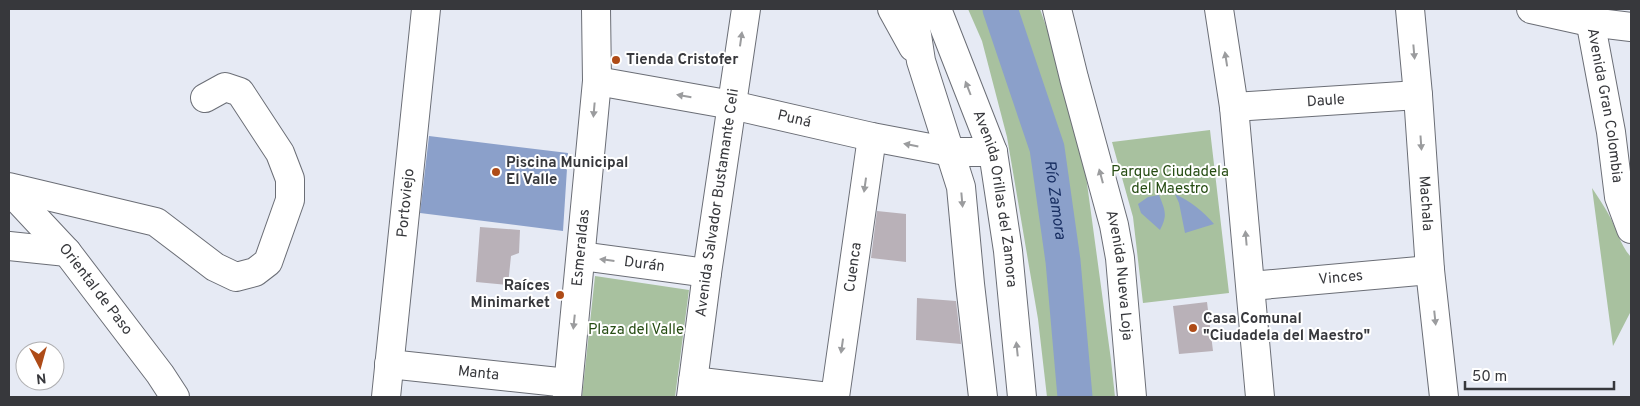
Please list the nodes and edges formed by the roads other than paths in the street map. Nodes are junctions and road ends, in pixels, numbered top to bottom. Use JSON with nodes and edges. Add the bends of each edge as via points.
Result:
{"nodes":[{"id":1,"x":426,"y":9,"type":"edge"},
{"id":2,"x":596,"y":9,"type":"edge"},
{"id":3,"x":746,"y":9,"type":"edge"},
{"id":4,"x":892,"y":9,"type":"edge"},
{"id":5,"x":913,"y":9,"type":"edge"},
{"id":6,"x":937,"y":9,"type":"edge"},
{"id":7,"x":1057,"y":9,"type":"edge"},
{"id":8,"x":1219,"y":9,"type":"edge"},
{"id":9,"x":1410,"y":9,"type":"edge"},
{"id":10,"x":1531,"y":9,"type":"edge"},
{"id":11,"x":1589,"y":15,"type":"edge"},
{"id":12,"x":1631,"y":27,"type":"edge"},
{"id":13,"x":921,"y":61,"type":"junction"},
{"id":14,"x":597,"y":81,"type":"junction"},
{"id":15,"x":1418,"y":94,"type":"junction"},
{"id":16,"x":205,"y":98,"type":"dead end"},
{"id":17,"x":732,"y":105,"type":"junction"},
{"id":18,"x":1234,"y":107,"type":"junction"},
{"id":19,"x":1611,"y":132,"type":"junction"},
{"id":20,"x":872,"y":137,"type":"junction"},
{"id":21,"x":951,"y":152,"type":"junction"},
{"id":22,"x":993,"y":152,"type":"junction"},
{"id":23,"x":1631,"y":156,"type":"edge"},
{"id":24,"x":9,"y":189,"type":"edge"},
{"id":25,"x":1631,"y":229,"type":"edge"},
{"id":26,"x":9,"y":246,"type":"edge"},
{"id":27,"x":68,"y":252,"type":"junction"},
{"id":28,"x":581,"y":256,"type":"junction"},
{"id":29,"x":1430,"y":270,"type":"junction"},
{"id":30,"x":707,"y":273,"type":"junction"},
{"id":31,"x":1251,"y":286,"type":"junction"},
{"id":32,"x":389,"y":364,"type":"junction"},
{"id":33,"x":692,"y":389,"type":"edge"},
{"id":34,"x":567,"y":390,"type":"edge"},
{"id":35,"x":175,"y":397,"type":"edge"},
{"id":36,"x":386,"y":397,"type":"edge"},
{"id":37,"x":829,"y":397,"type":"edge"},
{"id":38,"x":835,"y":397,"type":"edge"},
{"id":39,"x":983,"y":397,"type":"edge"},
{"id":40,"x":1022,"y":397,"type":"edge"},
{"id":41,"x":1132,"y":397,"type":"edge"},
{"id":42,"x":1260,"y":397,"type":"edge"},
{"id":43,"x":1444,"y":397,"type":"edge"}],
"edges":[{"from":1,"to":32,"type":"main road","name":"Portoviejo"},
{"from":2,"to":14,"type":"main road","name":"Esmeraldas"},
{"from":17,"to":3,"type":"main road","name":"Avenida Salvador Bustamante Celi","one_way":true},
{"from":4,"to":13,"type":"main road"},
{"from":5,"to":13,"type":"main road","name":"Avenida Orillas del Zamora"},
{"from":22,"to":6,"type":"main road","name":"Avenida Orillas del Zamora","one_way":true},
{"from":41,"to":7,"type":"main road","name":"Avenida Nueva Loja","one_way":true,"via":[[1120,258],[1114,225]]},
{"from":18,"to":8,"type":"main road","one_way":true},
{"from":9,"to":15,"type":"main road","name":"Machala","one_way":true},
{"from":10,"to":11,"type":"main road"},
{"from":11,"to":12,"type":"main road"},
{"from":11,"to":19,"type":"main road","name":"Avenida Gran Colombia"},
{"from":13,"to":21,"type":"main road","name":"Avenida Orillas del Zamora"},
{"from":17,"to":14,"type":"main road","name":"Puná","one_way":true},
{"from":14,"to":28,"type":"main road","name":"Esmeraldas","one_way":true},
{"from":15,"to":18,"type":"main road","name":"Daule"},
{"from":15,"to":29,"type":"main road","name":"Machala","one_way":true},
{"from":16,"to":24,"type":"main road","via":[[225,87],[240,92],[280,152],[290,180],[290,200],[268,262],[255,272],[236,277],[215,267],[156,222]]},
{"from":17,"to":20,"type":"main road","name":"Puná"},
{"from":17,"to":30,"type":"main road","name":"Avenida Salvador Bustamante Celi"},
{"from":31,"to":18,"type":"main road","one_way":true},
{"from":19,"to":23,"type":"main road"},
{"from":19,"to":25,"type":"main road","name":"Avenida Gran Colombia","via":[[1619,197]]},
{"from":21,"to":20,"type":"main road","name":"Puná","one_way":true},
{"from":20,"to":38,"type":"main road","name":"Cuenca","one_way":true},
{"from":21,"to":22,"type":"main road","name":"Puná"},
{"from":21,"to":39,"type":"main road","name":"Avenida Orillas del Zamora","one_way":true,"via":[[961,187]]},
{"from":40,"to":22,"type":"main road","name":"Avenida Orillas del Zamora","one_way":true,"via":[[1008,251]]},
{"from":24,"to":27,"type":"main road","name":"Oriental de Paso"},
{"from":26,"to":27,"type":"main road"},
{"from":27,"to":35,"type":"main road","name":"Oriental de Paso"},
{"from":30,"to":28,"type":"main road","name":"Durán","one_way":true},
{"from":28,"to":34,"type":"main road","name":"Esmeraldas","one_way":true},
{"from":29,"to":31,"type":"main road","name":"Vinces"},
{"from":29,"to":43,"type":"main road","name":"Machala","one_way":true},
{"from":30,"to":33,"type":"main road","name":"Avenida Salvador Bustamante Celi"},
{"from":31,"to":42,"type":"main road"},
{"from":32,"to":34,"type":"main road","name":"Manta"},
{"from":32,"to":36,"type":"main road","name":"Portoviejo"},
{"from":33,"to":37,"type":"main road"}]}
